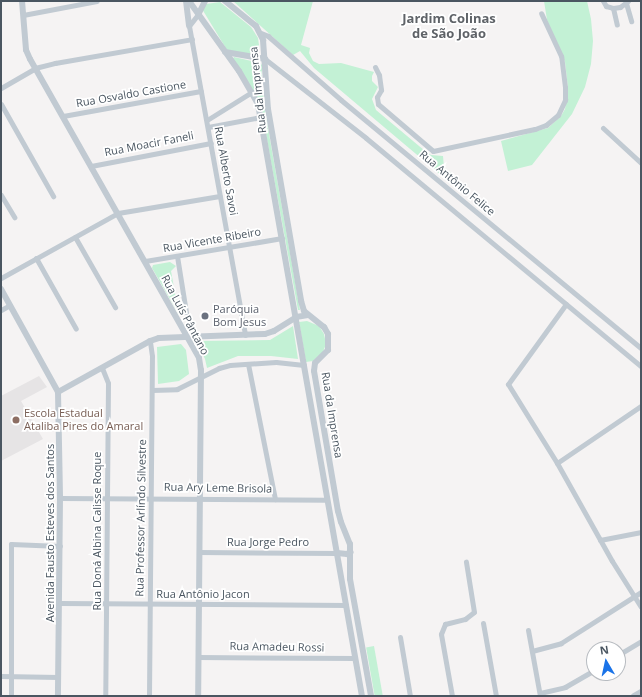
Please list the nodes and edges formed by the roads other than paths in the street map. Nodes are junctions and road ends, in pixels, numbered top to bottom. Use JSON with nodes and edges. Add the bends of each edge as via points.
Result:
{"nodes":[{"id":1,"x":22,"y":1,"type":"edge"},
{"id":2,"x":97,"y":1,"type":"edge"},
{"id":3,"x":188,"y":1,"type":"edge"},
{"id":4,"x":205,"y":1,"type":"edge"},
{"id":5,"x":225,"y":1,"type":"edge"},
{"id":6,"x":603,"y":1,"type":"edge"},
{"id":7,"x":627,"y":2,"type":"edge"},
{"id":8,"x":612,"y":8,"type":"junction"},
{"id":9,"x":199,"y":13,"type":"junction"},
{"id":10,"x":541,"y":13,"type":"dead end"},
{"id":11,"x":23,"y":15,"type":"junction"},
{"id":12,"x":631,"y":21,"type":"dead end"},
{"id":13,"x":617,"y":25,"type":"dead end"},
{"id":14,"x":190,"y":26,"type":"junction"},
{"id":15,"x":261,"y":33,"type":"junction"},
{"id":16,"x":192,"y":39,"type":"junction"},
{"id":17,"x":225,"y":52,"type":"junction"},
{"id":18,"x":266,"y":60,"type":"junction"},
{"id":19,"x":375,"y":67,"type":"dead end"},
{"id":20,"x":35,"y":68,"type":"junction"},
{"id":21,"x":1,"y":88,"type":"edge"},
{"id":22,"x":201,"y":91,"type":"junction"},
{"id":23,"x":252,"y":92,"type":"junction"},
{"id":24,"x":1,"y":104,"type":"edge"},
{"id":25,"x":63,"y":116,"type":"junction"},
{"id":26,"x":261,"y":117,"type":"junction"},
{"id":27,"x":207,"y":120,"type":"junction"},
{"id":28,"x":208,"y":127,"type":"junction"},
{"id":29,"x":602,"y":128,"type":"dead end"},
{"id":30,"x":211,"y":143,"type":"junction"},
{"id":31,"x":641,"y":163,"type":"edge"},
{"id":32,"x":91,"y":166,"type":"junction"},
{"id":33,"x":1,"y":195,"type":"edge"},
{"id":34,"x":53,"y":196,"type":"dead end"},
{"id":35,"x":220,"y":196,"type":"junction"},
{"id":36,"x":118,"y":213,"type":"junction"},
{"id":37,"x":14,"y":217,"type":"dead end"},
{"id":38,"x":74,"y":237,"type":"junction"},
{"id":39,"x":282,"y":238,"type":"junction"},
{"id":40,"x":230,"y":247,"type":"junction"},
{"id":41,"x":177,"y":256,"type":"junction"},
{"id":42,"x":36,"y":258,"type":"junction"},
{"id":43,"x":145,"y":261,"type":"junction"},
{"id":44,"x":1,"y":278,"type":"edge"},
{"id":45,"x":1,"y":289,"type":"edge"},
{"id":46,"x":566,"y":304,"type":"junction"},
{"id":47,"x":10,"y":305,"type":"junction"},
{"id":48,"x":115,"y":308,"type":"dead end"},
{"id":49,"x":1,"y":310,"type":"edge"},
{"id":50,"x":186,"y":312,"type":"dead end"},
{"id":51,"x":308,"y":316,"type":"junction"},
{"id":52,"x":296,"y":317,"type":"junction"},
{"id":53,"x":76,"y":329,"type":"dead end"},
{"id":54,"x":245,"y":335,"type":"junction"},
{"id":55,"x":187,"y":337,"type":"junction"},
{"id":56,"x":150,"y":341,"type":"junction"},
{"id":57,"x":641,"y":348,"type":"edge"},
{"id":58,"x":315,"y":363,"type":"junction"},
{"id":59,"x":248,"y":364,"type":"junction"},
{"id":60,"x":304,"y":365,"type":"junction"},
{"id":61,"x":641,"y":366,"type":"edge"},
{"id":62,"x":102,"y":368,"type":"junction"},
{"id":63,"x":201,"y":377,"type":"junction"},
{"id":64,"x":152,"y":390,"type":"junction"},
{"id":65,"x":58,"y":392,"type":"junction"},
{"id":66,"x":641,"y":406,"type":"edge"},
{"id":67,"x":557,"y":463,"type":"junction"},
{"id":68,"x":60,"y":498,"type":"junction"},
{"id":69,"x":107,"y":498,"type":"junction"},
{"id":70,"x":151,"y":498,"type":"junction"},
{"id":71,"x":200,"y":498,"type":"junction"},
{"id":72,"x":275,"y":499,"type":"junction"},
{"id":73,"x":327,"y":500,"type":"junction"},
{"id":74,"x":641,"y":532,"type":"edge"},
{"id":75,"x":600,"y":540,"type":"junction"},
{"id":76,"x":60,"y":546,"type":"junction"},
{"id":77,"x":199,"y":552,"type":"junction"},
{"id":78,"x":351,"y":552,"type":"junction"},
{"id":79,"x":337,"y":553,"type":"junction"},
{"id":80,"x":466,"y":562,"type":"dead end"},
{"id":81,"x":641,"y":592,"type":"edge"},
{"id":82,"x":634,"y":596,"type":"junction"},
{"id":83,"x":59,"y":603,"type":"junction"},
{"id":84,"x":106,"y":604,"type":"junction"},
{"id":85,"x":150,"y":604,"type":"junction"},
{"id":86,"x":199,"y":604,"type":"junction"},
{"id":87,"x":346,"y":605,"type":"junction"},
{"id":88,"x":641,"y":607,"type":"edge"},
{"id":89,"x":484,"y":623,"type":"dead end"},
{"id":90,"x":528,"y":630,"type":"dead end"},
{"id":91,"x":400,"y":637,"type":"dead end"},
{"id":92,"x":641,"y":640,"type":"edge"},
{"id":93,"x":626,"y":650,"type":"edge"},
{"id":94,"x":532,"y":651,"type":"junction"},
{"id":95,"x":198,"y":657,"type":"junction"},
{"id":96,"x":355,"y":658,"type":"junction"},
{"id":97,"x":586,"y":675,"type":"edge"},
{"id":98,"x":1,"y":676,"type":"edge"},
{"id":99,"x":11,"y":676,"type":"junction"},
{"id":100,"x":58,"y":677,"type":"junction"},
{"id":101,"x":641,"y":692,"type":"edge"},
{"id":102,"x":540,"y":694,"type":"edge"},
{"id":103,"x":11,"y":696,"type":"edge"},
{"id":104,"x":58,"y":696,"type":"edge"},
{"id":105,"x":105,"y":696,"type":"edge"},
{"id":106,"x":149,"y":696,"type":"edge"},
{"id":107,"x":198,"y":696,"type":"edge"},
{"id":108,"x":362,"y":696,"type":"edge"},
{"id":109,"x":371,"y":696,"type":"edge"},
{"id":110,"x":410,"y":696,"type":"edge"},
{"id":111,"x":452,"y":696,"type":"edge"},
{"id":112,"x":496,"y":696,"type":"edge"},
{"id":113,"x":634,"y":696,"type":"edge"}],
"edges":[{"from":1,"to":11,"type":"street","name":"Rua Luís Pântano"},
{"from":2,"to":11,"type":"street"},
{"from":3,"to":9,"type":"street","name":"Rua da Imprensa"},
{"from":3,"to":14,"type":"street"},
{"from":4,"to":9,"type":"street"},
{"from":5,"to":15,"type":"street","name":"Rua da Imprensa"},
{"from":6,"to":8,"type":"street","via":[[606,6]]},
{"from":7,"to":8,"type":"street"},
{"from":7,"to":12,"type":"street"},
{"from":8,"to":13,"type":"street"},
{"from":9,"to":14,"type":"street"},
{"from":9,"to":17,"type":"street","name":"Rua da Imprensa"},
{"from":10,"to":19,"type":"street","via":[[561,56],[565,94],[558,115],[546,125],[535,129],[433,151],[378,104],[377,97],[381,90]]},
{"from":11,"to":20,"type":"street","name":"Rua Luís Pântano","via":[[26,50]]},
{"from":14,"to":16,"type":"street","name":"Rua Alberto Savoi"},
{"from":15,"to":18,"type":"street","name":"Rua da Imprensa"},
{"from":15,"to":57,"type":"street","name":"Rua Antônio Felice","via":[[268,36],[341,100]]},
{"from":16,"to":20,"type":"street"},
{"from":16,"to":22,"type":"street","name":"Rua Alberto Savoi"},
{"from":17,"to":18,"type":"street"},
{"from":17,"to":23,"type":"street","name":"Rua da Imprensa"},
{"from":18,"to":46,"type":"street","via":[[366,138]]},
{"from":18,"to":51,"type":"street","name":"Rua da Imprensa","via":[[268,109],[301,301]]},
{"from":20,"to":21,"type":"street"},
{"from":20,"to":25,"type":"street","name":"Rua Luís Pântano"},
{"from":22,"to":25,"type":"street","name":"Rua Osvaldo Castione"},
{"from":22,"to":27,"type":"street","name":"Rua Alberto Savoi"},
{"from":23,"to":26,"type":"street","name":"Rua da Imprensa"},
{"from":23,"to":27,"type":"street"},
{"from":24,"to":34,"type":"street"},
{"from":25,"to":32,"type":"street","name":"Rua Luís Pântano"},
{"from":26,"to":28,"type":"street"},
{"from":26,"to":39,"type":"street","name":"Rua da Imprensa"},
{"from":27,"to":28,"type":"street","name":"Rua Alberto Savoi"},
{"from":28,"to":30,"type":"street","name":"Rua Alberto Savoi"},
{"from":29,"to":31,"type":"street"},
{"from":30,"to":32,"type":"street","name":"Rua Moacir Faneli"},
{"from":30,"to":35,"type":"street","name":"Rua Alberto Savoi"},
{"from":32,"to":36,"type":"street","name":"Rua Luís Pântano"},
{"from":33,"to":37,"type":"street"},
{"from":35,"to":36,"type":"street"},
{"from":35,"to":40,"type":"street","name":"Rua Alberto Savoi"},
{"from":36,"to":38,"type":"street"},
{"from":36,"to":43,"type":"street","name":"Rua Luís Pântano"},
{"from":38,"to":42,"type":"street"},
{"from":38,"to":48,"type":"street"},
{"from":39,"to":40,"type":"street","name":"Rua Vicente Ribeiro"},
{"from":39,"to":52,"type":"street","name":"Rua da Imprensa"},
{"from":40,"to":41,"type":"street","name":"Rua Vicente Ribeiro"},
{"from":40,"to":54,"type":"street","name":"Rua Alberto Savoi"},
{"from":41,"to":43,"type":"street","name":"Rua Vicente Ribeiro"},
{"from":41,"to":50,"type":"street","name":"Rua Luís Pântano"},
{"from":42,"to":44,"type":"street"},
{"from":42,"to":53,"type":"street"},
{"from":43,"to":55,"type":"street","name":"Rua Luís Pântano"},
{"from":45,"to":47,"type":"street","name":"Avenida Fausto Esteves dos Santos"},
{"from":46,"to":61,"type":"street"},
{"from":46,"to":67,"type":"street","via":[[508,384]]},
{"from":47,"to":49,"type":"street"},
{"from":47,"to":65,"type":"street","name":"Avenida Fausto Esteves dos Santos"},
{"from":51,"to":52,"type":"street"},
{"from":51,"to":58,"type":"street","name":"Rua da Imprensa","via":[[317,321],[328,334],[328,350]]},
{"from":52,"to":54,"type":"street","via":[[274,331]]},
{"from":52,"to":60,"type":"street","name":"Rua da Imprensa"},
{"from":54,"to":55,"type":"street"},
{"from":55,"to":56,"type":"street","via":[[159,338]]},
{"from":55,"to":63,"type":"street","name":"Rua Luís Pântano","via":[[199,358]]},
{"from":56,"to":62,"type":"street"},
{"from":56,"to":64,"type":"street","name":"Rua Professor Arlíndo Silvestre"},
{"from":58,"to":60,"type":"street"},
{"from":58,"to":78,"type":"street","name":"Rua da Imprensa","via":[[314,372],[338,511]]},
{"from":59,"to":60,"type":"street","via":[[276,362]]},
{"from":59,"to":63,"type":"street","via":[[224,366]]},
{"from":59,"to":72,"type":"street"},
{"from":60,"to":73,"type":"street","name":"Rua da Imprensa"},
{"from":62,"to":65,"type":"street"},
{"from":62,"to":69,"type":"street","name":"Rua Doná Albina Calisse Roque","via":[[108,383]]},
{"from":63,"to":64,"type":"street","via":[[177,388]]},
{"from":63,"to":71,"type":"street","name":"Rua Luís Pântano"},
{"from":64,"to":70,"type":"street","name":"Rua Professor Arlíndo Silvestre"},
{"from":65,"to":68,"type":"street","name":"Avenida Fausto Esteves dos Santos"},
{"from":66,"to":67,"type":"street"},
{"from":67,"to":75,"type":"street"},
{"from":68,"to":69,"type":"street","name":"Rua Ary Leme Brisola"},
{"from":68,"to":76,"type":"street","name":"Avenida Fausto Esteves dos Santos"},
{"from":69,"to":70,"type":"street","name":"Rua Ary Leme Brisola"},
{"from":69,"to":84,"type":"street","name":"Rua Doná Albina Calisse Roque"},
{"from":70,"to":71,"type":"street","name":"Rua Ary Leme Brisola"},
{"from":70,"to":85,"type":"street","name":"Rua Professor Arlíndo Silvestre"},
{"from":71,"to":72,"type":"street","name":"Rua Ary Leme Brisola"},
{"from":71,"to":77,"type":"street","name":"Rua Luís Pântano"},
{"from":72,"to":73,"type":"street","name":"Rua Ary Leme Brisola"},
{"from":73,"to":79,"type":"street","name":"Rua da Imprensa"},
{"from":74,"to":75,"type":"street"},
{"from":75,"to":82,"type":"street"},
{"from":76,"to":83,"type":"street","name":"Avenida Fausto Esteves dos Santos"},
{"from":76,"to":99,"type":"street","via":[[11,544]]},
{"from":77,"to":79,"type":"street","name":"Rua Jorge Pedro"},
{"from":77,"to":86,"type":"street","name":"Rua Luís Pântano"},
{"from":78,"to":79,"type":"street"},
{"from":78,"to":109,"type":"street","name":"Rua da Imprensa","via":[[350,581]]},
{"from":79,"to":87,"type":"street","name":"Rua da Imprensa"},
{"from":80,"to":111,"type":"street","via":[[474,612],[465,619],[445,624],[441,634]]},
{"from":81,"to":82,"type":"street"},
{"from":82,"to":88,"type":"street"},
{"from":82,"to":94,"type":"street","via":[[561,643]]},
{"from":83,"to":84,"type":"street","name":"Rua Antônio Jacon"},
{"from":83,"to":100,"type":"street","name":"Avenida Fausto Esteves dos Santos"},
{"from":84,"to":85,"type":"street","name":"Rua Antônio Jacon"},
{"from":84,"to":105,"type":"street","name":"Rua Doná Albina Calisse Roque"},
{"from":85,"to":86,"type":"street","name":"Rua Antônio Jacon"},
{"from":85,"to":106,"type":"street","name":"Rua Professor Arlíndo Silvestre"},
{"from":86,"to":87,"type":"street","name":"Rua Antônio Jacon"},
{"from":86,"to":95,"type":"street","name":"Rua Luís Pântano"},
{"from":87,"to":96,"type":"street","name":"Rua da Imprensa"},
{"from":89,"to":112,"type":"street"},
{"from":90,"to":94,"type":"street"},
{"from":91,"to":110,"type":"street"},
{"from":92,"to":93,"type":"street"},
{"from":94,"to":102,"type":"street"},
{"from":95,"to":96,"type":"street","name":"Rua Amadeu Rossi"},
{"from":95,"to":107,"type":"street","name":"Rua Luís Pântano"},
{"from":96,"to":108,"type":"street","name":"Rua da Imprensa"},
{"from":97,"to":102,"type":"street","via":[[565,687]]},
{"from":98,"to":99,"type":"street"},
{"from":99,"to":100,"type":"street"},
{"from":99,"to":103,"type":"street"},
{"from":100,"to":104,"type":"street","name":"Avenida Fausto Esteves dos Santos"},
{"from":101,"to":113,"type":"street"}]}
